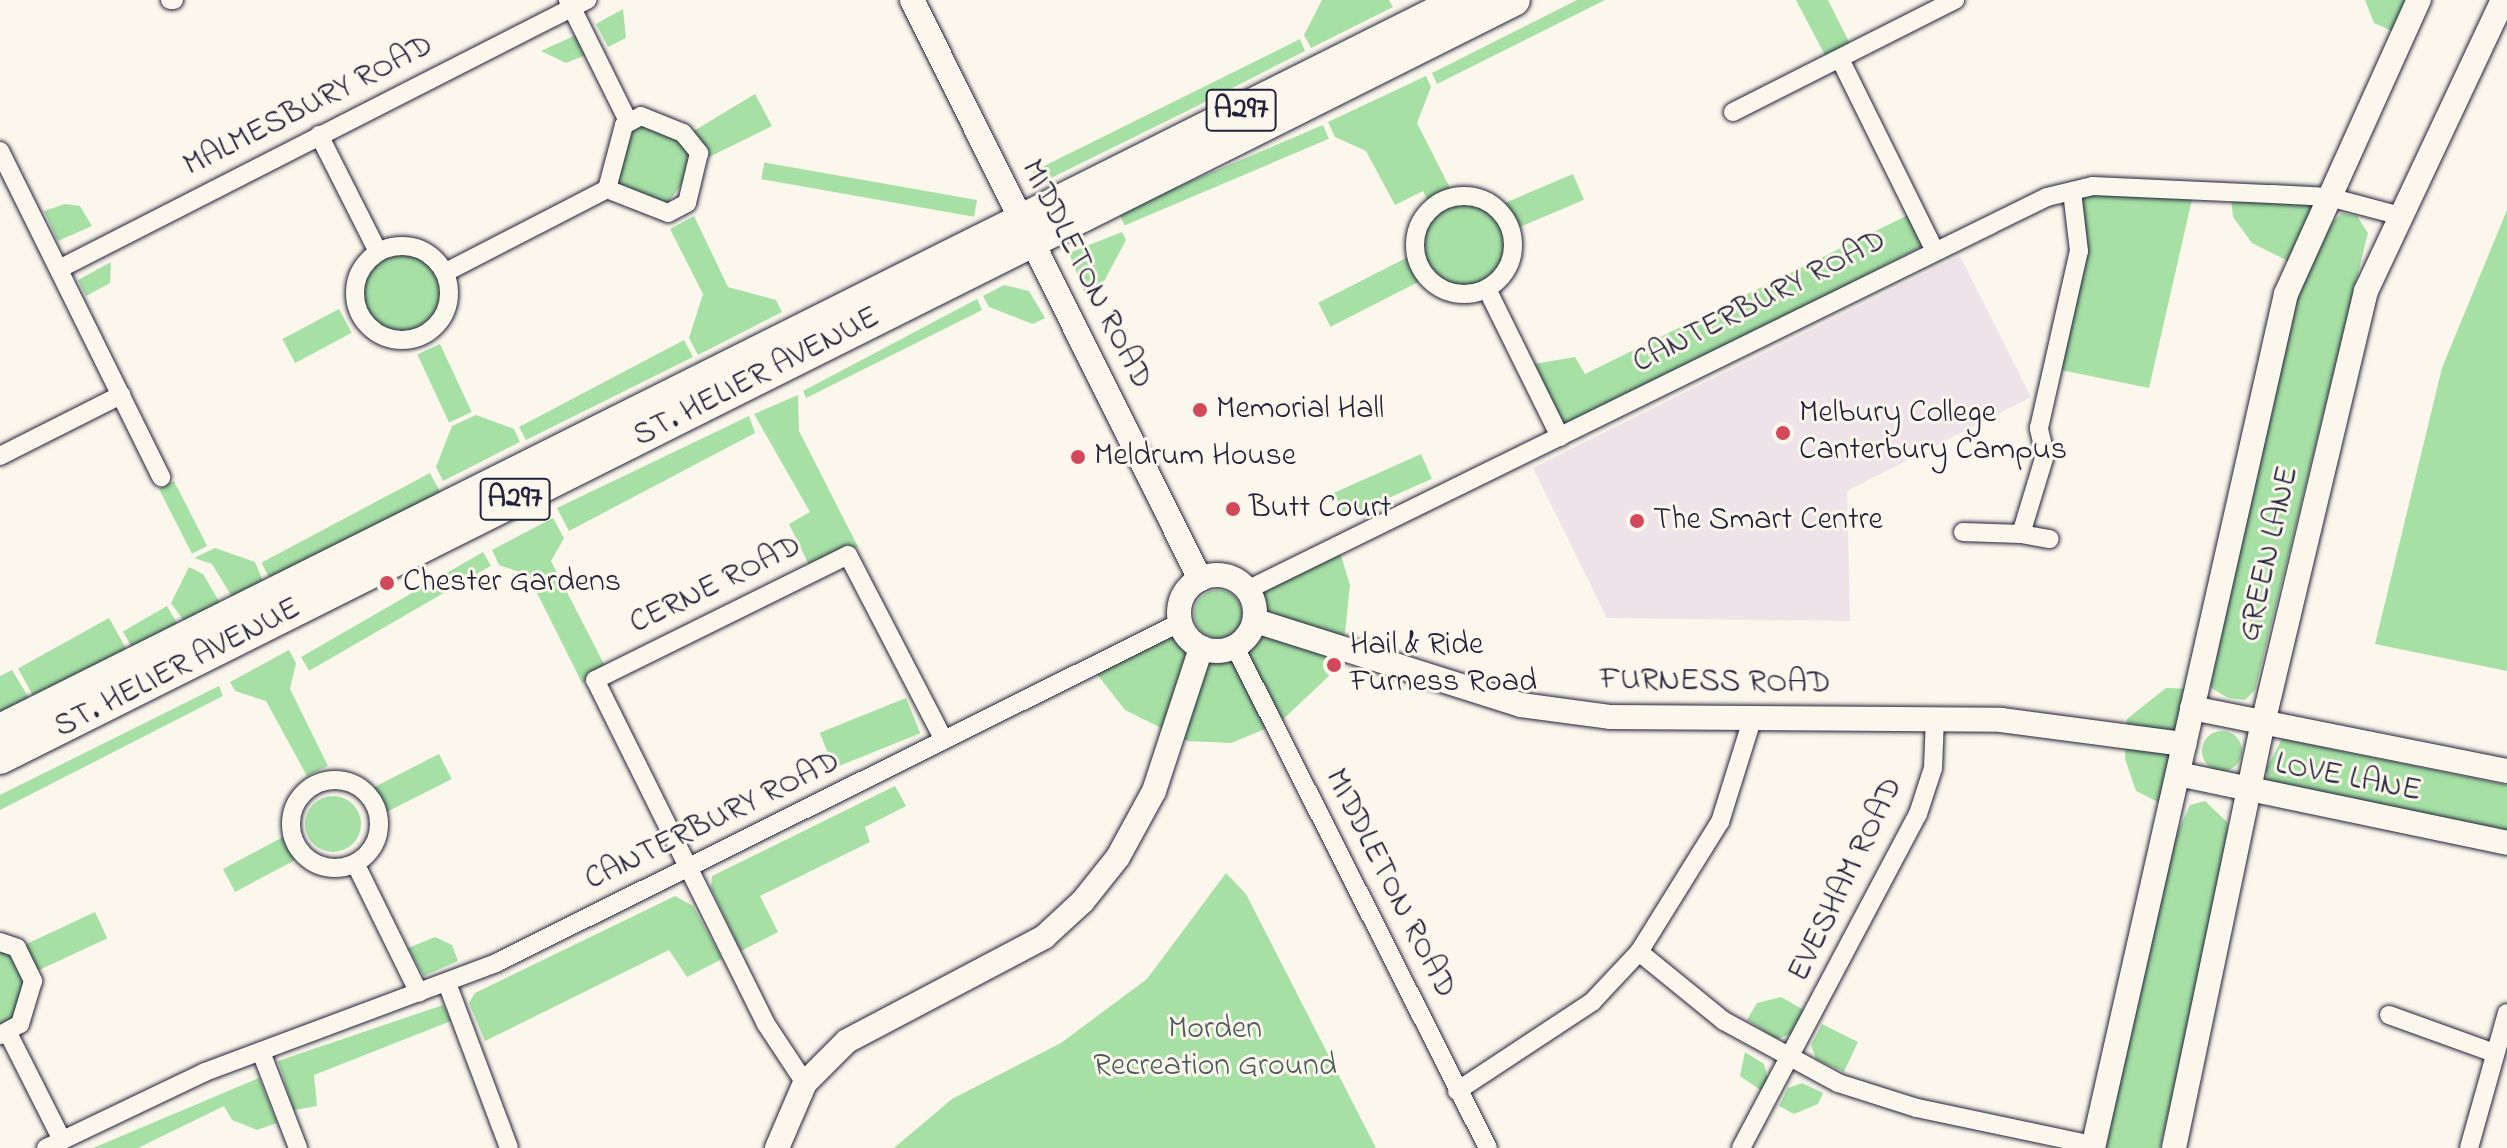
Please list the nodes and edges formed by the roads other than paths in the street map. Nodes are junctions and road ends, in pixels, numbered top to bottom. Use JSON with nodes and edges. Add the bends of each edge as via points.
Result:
{"nodes":[{"id":1,"x":912,"y":0,"type":"edge"},
{"id":2,"x":1462,"y":0,"type":"edge"},
{"id":3,"x":1514,"y":0,"type":"edge"},
{"id":4,"x":1955,"y":0,"type":"edge"},
{"id":5,"x":2419,"y":0,"type":"edge"},
{"id":6,"x":2503,"y":0,"type":"edge"},
{"id":7,"x":576,"y":2,"type":"edge"},
{"id":8,"x":1840,"y":59,"type":"junction"},
{"id":9,"x":1733,"y":112,"type":"dead end"},
{"id":10,"x":628,"y":121,"type":"junction"},
{"id":11,"x":319,"y":135,"type":"junction"},
{"id":12,"x":0,"y":151,"type":"edge"},
{"id":13,"x":607,"y":189,"type":"junction"},
{"id":14,"x":2072,"y":191,"type":"junction"},
{"id":15,"x":2329,"y":197,"type":"junction"},
{"id":16,"x":2397,"y":215,"type":"junction"},
{"id":17,"x":1026,"y":230,"type":"junction"},
{"id":18,"x":376,"y":248,"type":"junction"},
{"id":19,"x":1934,"y":249,"type":"junction"},
{"id":20,"x":59,"y":269,"type":"junction"},
{"id":21,"x":448,"y":271,"type":"junction"},
{"id":22,"x":1487,"y":289,"type":"junction"},
{"id":23,"x":121,"y":395,"type":"junction"},
{"id":24,"x":1560,"y":437,"type":"junction"},
{"id":25,"x":0,"y":456,"type":"edge"},
{"id":26,"x":161,"y":477,"type":"dead end"},
{"id":27,"x":1963,"y":532,"type":"dead end"},
{"id":28,"x":2021,"y":534,"type":"junction"},
{"id":29,"x":2050,"y":539,"type":"dead end"},
{"id":30,"x":1200,"y":579,"type":"junction"},
{"id":31,"x":1247,"y":590,"type":"junction"},
{"id":32,"x":1256,"y":621,"type":"junction"},
{"id":33,"x":1181,"y":622,"type":"junction"},
{"id":34,"x":1235,"y":647,"type":"junction"},
{"id":35,"x":1201,"y":648,"type":"junction"},
{"id":36,"x":2192,"y":708,"type":"junction"},
{"id":37,"x":1753,"y":717,"type":"junction"},
{"id":38,"x":1935,"y":719,"type":"junction"},
{"id":39,"x":2263,"y":723,"type":"junction"},
{"id":40,"x":0,"y":730,"type":"edge"},
{"id":41,"x":944,"y":740,"type":"junction"},
{"id":42,"x":2184,"y":744,"type":"junction"},
{"id":43,"x":0,"y":758,"type":"edge"},
{"id":44,"x":2507,"y":771,"type":"edge"},
{"id":45,"x":2178,"y":774,"type":"junction"},
{"id":46,"x":2249,"y":792,"type":"junction"},
{"id":47,"x":2507,"y":843,"type":"edge"},
{"id":48,"x":357,"y":867,"type":"junction"},
{"id":49,"x":688,"y":868,"type":"junction"},
{"id":50,"x":0,"y":942,"type":"edge"},
{"id":51,"x":1639,"y":952,"type":"junction"},
{"id":52,"x":447,"y":983,"type":"junction"},
{"id":53,"x":419,"y":993,"type":"junction"},
{"id":54,"x":2507,"y":1013,"type":"edge"},
{"id":55,"x":2389,"y":1015,"type":"dead end"},
{"id":56,"x":4,"y":1034,"type":"edge"},
{"id":57,"x":261,"y":1052,"type":"junction"},
{"id":58,"x":2492,"y":1052,"type":"junction"},
{"id":59,"x":1790,"y":1061,"type":"junction"},
{"id":60,"x":805,"y":1083,"type":"junction"},
{"id":61,"x":1457,"y":1091,"type":"junction"},
{"id":62,"x":54,"y":1144,"type":"edge"},
{"id":63,"x":1748,"y":1145,"type":"edge"},
{"id":64,"x":2093,"y":1147,"type":"edge"},
{"id":65,"x":298,"y":1148,"type":"edge"},
{"id":66,"x":509,"y":1148,"type":"edge"},
{"id":67,"x":777,"y":1148,"type":"edge"},
{"id":68,"x":1488,"y":1148,"type":"edge"},
{"id":69,"x":2174,"y":1148,"type":"edge"},
{"id":70,"x":2469,"y":1148,"type":"edge"}],
"edges":[{"from":1,"to":17,"type":"street","name":"MIDDLETON ROAD"},
{"from":2,"to":17,"type":"highway","name":"ST. HELIER AVENUE","number":"A297"},
{"from":3,"to":17,"type":"highway","name":"ST. HELIER AVENUE"},
{"from":4,"to":8,"type":"street"},
{"from":5,"to":15,"type":"street","name":"GREEN LANE"},
{"from":6,"to":16,"type":"street","name":"GREEN LANE"},
{"from":7,"to":10,"type":"street"},
{"from":7,"to":11,"type":"street","name":"MALMESBURY ROAD"},
{"from":8,"to":9,"type":"street"},
{"from":8,"to":19,"type":"street"},
{"from":10,"to":13,"type":"street"},
{"from":10,"to":13,"type":"street","via":[[641,116],[683,133],[699,153],[698,176],[687,203],[668,213]]},
{"from":11,"to":18,"type":"street"},
{"from":11,"to":20,"type":"street","name":"MALMESBURY ROAD"},
{"from":12,"to":20,"type":"street"},
{"from":13,"to":21,"type":"street"},
{"from":14,"to":15,"type":"street","name":"CANTERBURY ROAD","via":[[2093,186]]},
{"from":14,"to":19,"type":"street","name":"CANTERBURY ROAD"},
{"from":14,"to":28,"type":"street","via":[[2079,251],[2039,428],[2045,455]]},
{"from":15,"to":16,"type":"street","name":"CANTERBURY ROAD"},
{"from":15,"to":36,"type":"street","name":"GREEN LANE","via":[[2286,294]]},
{"from":16,"to":39,"type":"street","name":"GREEN LANE","via":[[2366,291]]},
{"from":17,"to":30,"type":"street","name":"MIDDLETON ROAD"},
{"from":17,"to":40,"type":"highway","name":"ST. HELIER AVENUE","number":"A297"},
{"from":17,"to":43,"type":"highway","name":"ST. HELIER AVENUE","number":"A297"},
{"from":18,"to":21,"type":"street","via":[[389,244],[441,261]]},
{"from":18,"to":21,"type":"street","via":[[354,299],[367,327],[384,335],[409,342],[435,329]]},
{"from":19,"to":24,"type":"street","name":"CANTERBURY ROAD"},
{"from":20,"to":23,"type":"street"},
{"from":22,"to":22,"type":"street","via":[[1498,282],[1515,238],[1501,207],[1456,194],[1429,207],[1412,251],[1427,281],[1473,296]]},
{"from":22,"to":24,"type":"street"},
{"from":23,"to":25,"type":"street"},
{"from":23,"to":26,"type":"street"},
{"from":24,"to":31,"type":"street","name":"CANTERBURY ROAD"},
{"from":27,"to":28,"type":"street"},
{"from":28,"to":29,"type":"street"},
{"from":30,"to":31,"type":"street","via":[[1220,576]]},
{"from":30,"to":33,"type":"street","via":[[1182,597]]},
{"from":31,"to":32,"type":"street"},
{"from":32,"to":34,"type":"street"},
{"from":32,"to":37,"type":"street","name":"FURNESS ROAD","via":[[1521,705],[1611,717]]},
{"from":33,"to":35,"type":"street"},
{"from":33,"to":41,"type":"street","name":"CANTERBURY ROAD"},
{"from":34,"to":35,"type":"street"},
{"from":34,"to":61,"type":"street","name":"MIDDLETON ROAD"},
{"from":35,"to":60,"type":"street","via":[[1154,791],[1118,857],[1083,901],[1044,937],[847,1041]]},
{"from":36,"to":39,"type":"street","name":"LOVE LANE"},
{"from":36,"to":42,"type":"street","name":"GREEN LANE"},
{"from":37,"to":38,"type":"street","name":"FURNESS ROAD"},
{"from":37,"to":51,"type":"street","via":[[1720,822]]},
{"from":38,"to":42,"type":"street","name":"FURNESS ROAD","via":[[2120,731]]},
{"from":38,"to":59,"type":"street","name":"EVESHAM ROAD","via":[[1933,768],[1918,814]]},
{"from":39,"to":44,"type":"street","name":"LOVE LANE"},
{"from":39,"to":46,"type":"street","name":"GREEN LANE"},
{"from":41,"to":49,"type":"street","name":"CANTERBURY ROAD"},
{"from":41,"to":49,"type":"street","name":"CERNE ROAD","via":[[848,555],[611,671],[595,680]]},
{"from":42,"to":45,"type":"street","name":"GREEN LANE"},
{"from":45,"to":46,"type":"street","name":"LOVE LANE"},
{"from":45,"to":64,"type":"street","name":"GREEN LANE"},
{"from":46,"to":47,"type":"street","name":"LOVE LANE"},
{"from":46,"to":69,"type":"street","name":"GREEN LANE"},
{"from":48,"to":48,"type":"street","via":[[301,857],[289,830],[302,794],[328,779],[363,788],[377,808],[375,839]]},
{"from":48,"to":53,"type":"street"},
{"from":49,"to":52,"type":"street","name":"CANTERBURY ROAD"},
{"from":49,"to":60,"type":"street","via":[[766,1024]]},
{"from":50,"to":56,"type":"street","via":[[17,948],[33,981],[20,1024]]},
{"from":51,"to":59,"type":"street","via":[[1693,1000]]},
{"from":51,"to":61,"type":"street","via":[[1592,1002]]},
{"from":52,"to":53,"type":"street","name":"CANTERBURY ROAD"},
{"from":52,"to":66,"type":"street"},
{"from":53,"to":57,"type":"street","name":"CANTERBURY ROAD"},
{"from":54,"to":58,"type":"street"},
{"from":55,"to":58,"type":"street"},
{"from":56,"to":62,"type":"street"},
{"from":57,"to":62,"type":"street","name":"CANTERBURY ROAD"},
{"from":57,"to":65,"type":"street"},
{"from":58,"to":70,"type":"street"},
{"from":59,"to":63,"type":"street","name":"EVESHAM ROAD"},
{"from":59,"to":64,"type":"street","via":[[1917,1108]]},
{"from":60,"to":67,"type":"street"},
{"from":61,"to":68,"type":"street","name":"MIDDLETON ROAD"}]}
